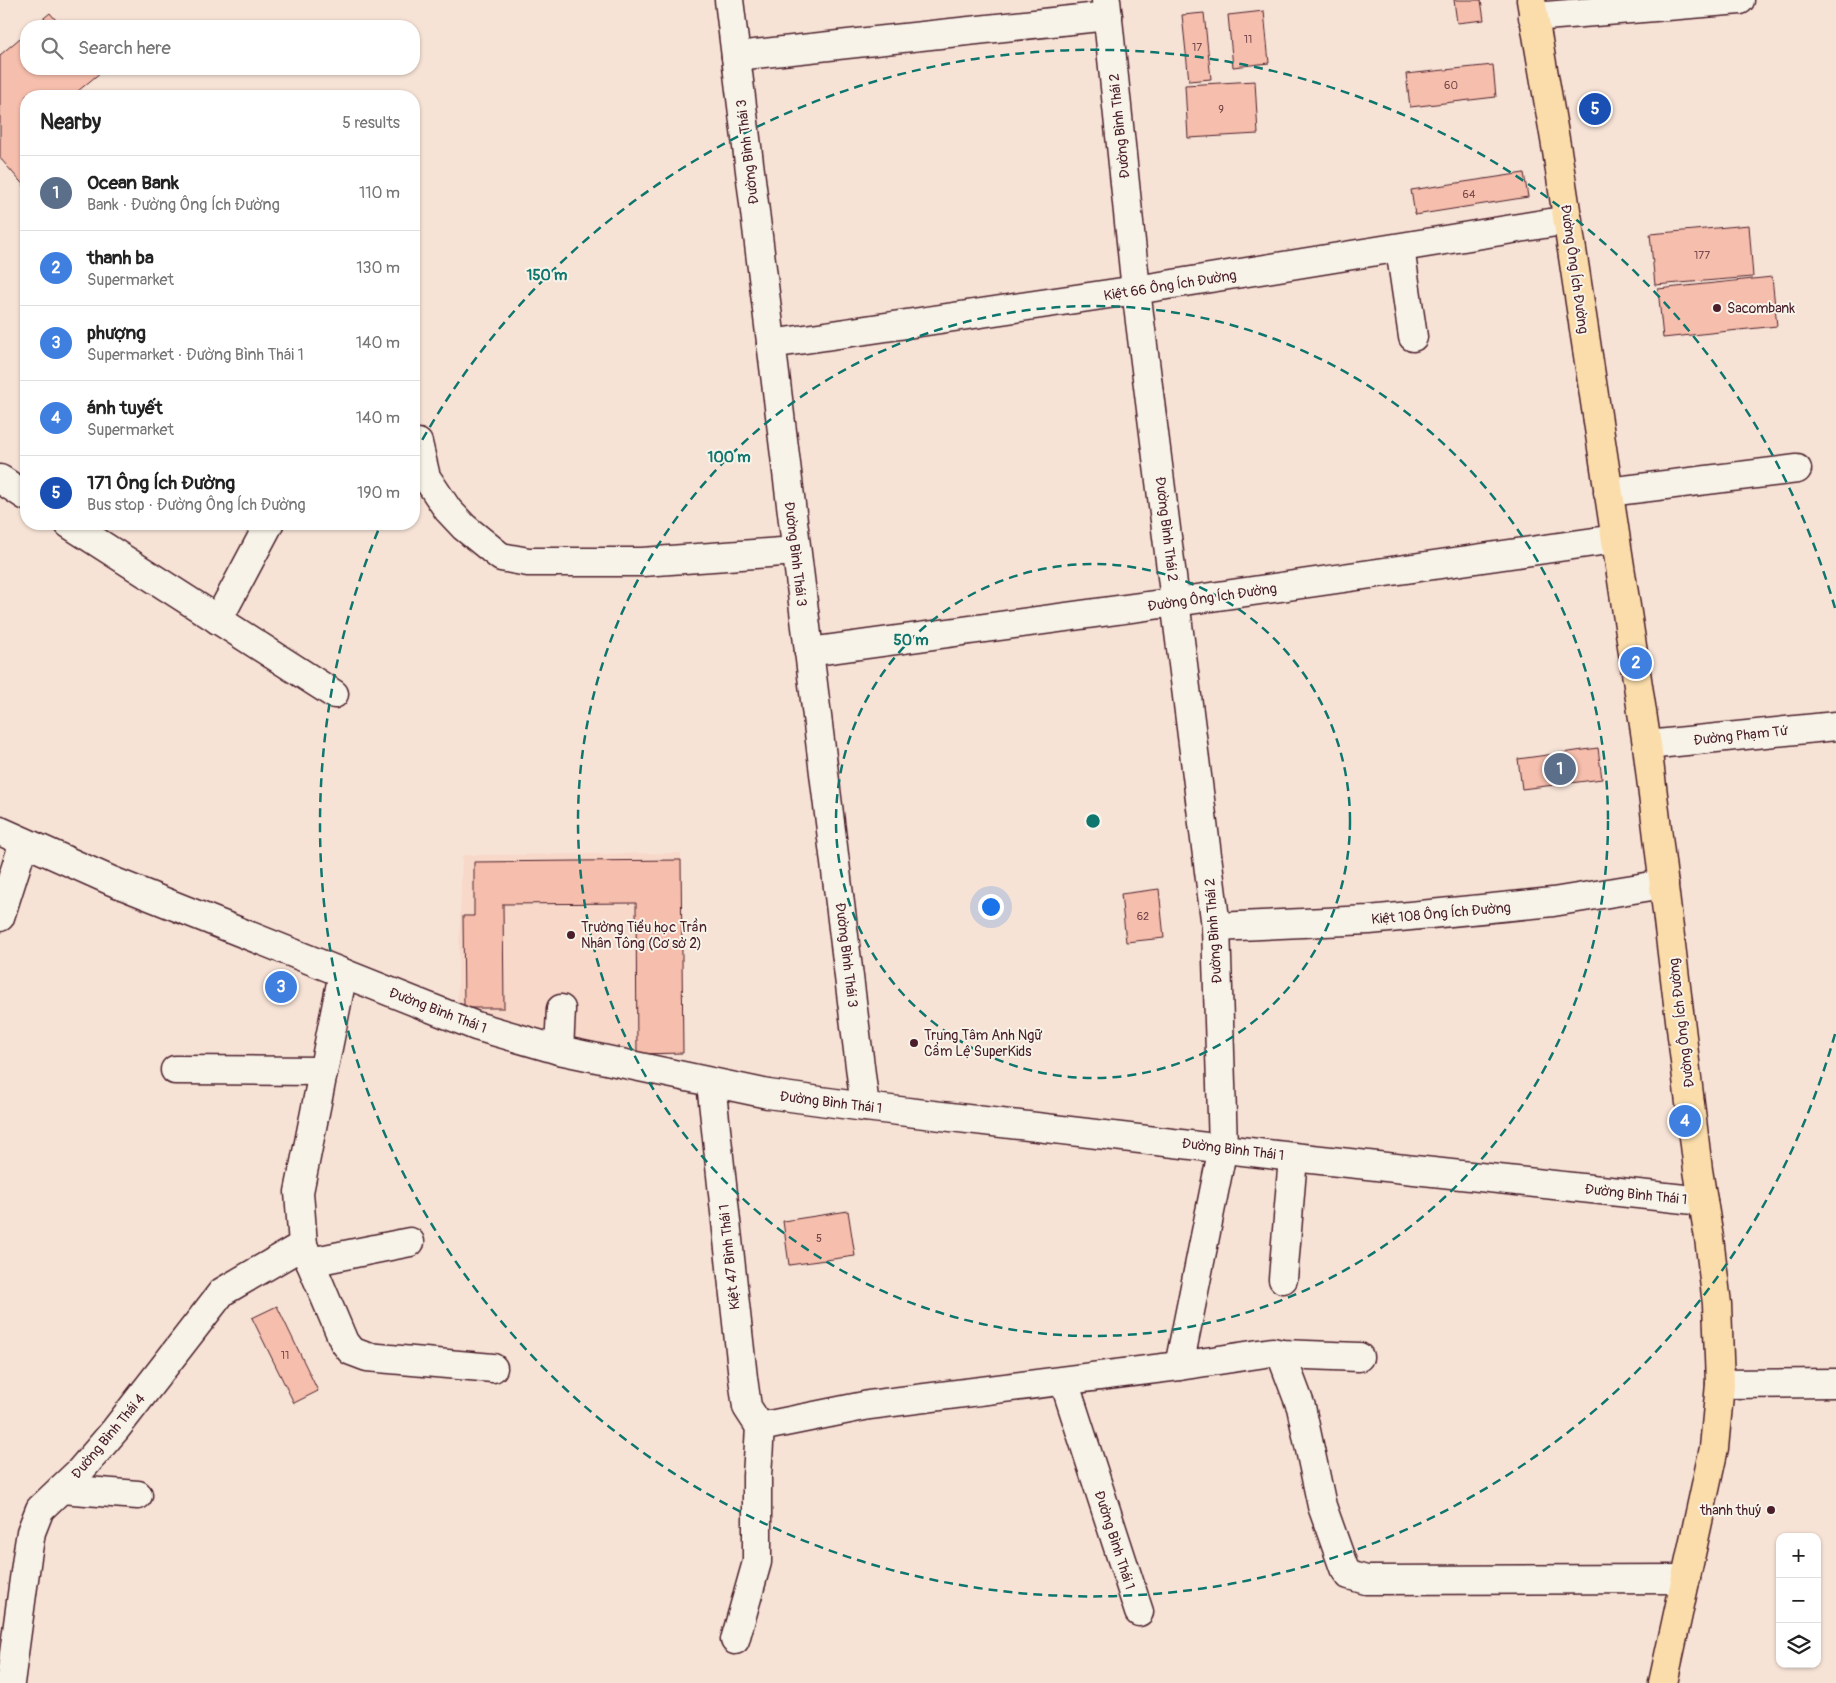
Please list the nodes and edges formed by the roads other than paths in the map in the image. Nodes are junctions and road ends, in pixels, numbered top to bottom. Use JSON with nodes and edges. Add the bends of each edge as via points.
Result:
{"nodes":[{"id":1,"x":729,"y":0,"type":"edge"},
{"id":2,"x":1740,"y":0,"type":"edge"},
{"id":3,"x":1107,"y":8,"type":"edge"},
{"id":4,"x":1532,"y":8,"type":"edge"},
{"id":5,"x":736,"y":56,"type":"junction"},
{"id":6,"x":1568,"y":220,"type":"junction"},
{"id":7,"x":1400,"y":248,"type":"junction"},
{"id":8,"x":1136,"y":290,"type":"junction"},
{"id":9,"x":1413,"y":337,"type":"dead end"},
{"id":10,"x":771,"y":344,"type":"junction"},
{"id":11,"x":420,"y":452,"type":"edge"},
{"id":12,"x":1797,"y":469,"type":"dead end"},
{"id":13,"x":0,"y":479,"type":"edge"},
{"id":14,"x":20,"y":492,"type":"edge"},
{"id":15,"x":1608,"y":492,"type":"junction"},
{"id":16,"x":78,"y":530,"type":"edge"},
{"id":17,"x":266,"y":530,"type":"edge"},
{"id":18,"x":1615,"y":539,"type":"junction"},
{"id":19,"x":796,"y":551,"type":"junction"},
{"id":20,"x":1176,"y":602,"type":"junction"},
{"id":21,"x":218,"y":620,"type":"junction"},
{"id":22,"x":809,"y":652,"type":"junction"},
{"id":23,"x":334,"y":694,"type":"dead end"},
{"id":24,"x":1836,"y":726,"type":"edge"},
{"id":25,"x":1647,"y":744,"type":"junction"},
{"id":26,"x":12,"y":837,"type":"edge"},
{"id":27,"x":1664,"y":884,"type":"junction"},
{"id":28,"x":0,"y":917,"type":"edge"},
{"id":29,"x":1216,"y":927,"type":"junction"},
{"id":30,"x":343,"y":973,"type":"junction"},
{"id":31,"x":561,"y":1009,"type":"dead end"},
{"id":32,"x":559,"y":1050,"type":"junction"},
{"id":33,"x":175,"y":1070,"type":"dead end"},
{"id":34,"x":323,"y":1071,"type":"junction"},
{"id":35,"x":711,"y":1083,"type":"junction"},
{"id":36,"x":865,"y":1107,"type":"junction"},
{"id":37,"x":1223,"y":1147,"type":"junction"},
{"id":38,"x":1293,"y":1157,"type":"junction"},
{"id":39,"x":1703,"y":1201,"type":"junction"},
{"id":40,"x":410,"y":1242,"type":"dead end"},
{"id":41,"x":307,"y":1254,"type":"junction"},
{"id":42,"x":1283,"y":1279,"type":"dead end"},
{"id":43,"x":1282,"y":1354,"type":"junction"},
{"id":44,"x":1359,"y":1357,"type":"dead end"},
{"id":45,"x":1179,"y":1366,"type":"junction"},
{"id":46,"x":493,"y":1368,"type":"dead end"},
{"id":47,"x":1064,"y":1381,"type":"junction"},
{"id":48,"x":1836,"y":1383,"type":"edge"},
{"id":49,"x":1720,"y":1384,"type":"junction"},
{"id":50,"x":760,"y":1427,"type":"junction"},
{"id":51,"x":61,"y":1489,"type":"junction"},
{"id":52,"x":138,"y":1495,"type":"dead end"},
{"id":53,"x":1686,"y":1579,"type":"junction"},
{"id":54,"x":1139,"y":1612,"type":"dead end"},
{"id":55,"x":735,"y":1640,"type":"dead end"},
{"id":56,"x":10,"y":1683,"type":"edge"},
{"id":57,"x":1663,"y":1683,"type":"edge"}],
"edges":[{"from":1,"to":5,"type":"street","name":"Đường Bình Thái 3"},
{"from":2,"to":4,"type":"street"},
{"from":3,"to":5,"type":"street"},
{"from":3,"to":8,"type":"street","name":"Đường Bình Thái 2"},
{"from":4,"to":6,"type":"main road","name":"Đường Ông Ích Đường"},
{"from":5,"to":10,"type":"street","name":"Đường Bình Thái 3"},
{"from":6,"to":7,"type":"street","name":"Kiệt 66 Ông Ích Đường"},
{"from":6,"to":15,"type":"main road","name":"Đường Ông Ích Đường"},
{"from":7,"to":8,"type":"street","name":"Kiệt 66 Ông Ích Đường"},
{"from":7,"to":9,"type":"street"},
{"from":8,"to":10,"type":"street","name":"Kiệt 66 Ông Ích Đường"},
{"from":8,"to":20,"type":"street","name":"Đường Bình Thái 2"},
{"from":10,"to":19,"type":"street","name":"Đường Bình Thái 3"},
{"from":11,"to":19,"type":"street","via":[[426,477],[448,510],[501,557],[528,562],[642,562]]},
{"from":12,"to":15,"type":"street"},
{"from":13,"to":14,"type":"street"},
{"from":15,"to":18,"type":"main road","name":"Đường Ông Ích Đường"},
{"from":16,"to":21,"type":"street"},
{"from":17,"to":21,"type":"street"},
{"from":18,"to":20,"type":"street","name":"Đường Ông Ích Đường"},
{"from":18,"to":25,"type":"main road","name":"Đường Ông Ích Đường"},
{"from":19,"to":22,"type":"street","name":"Đường Bình Thái 3"},
{"from":20,"to":22,"type":"street","name":"Đường Ông Ích Đường"},
{"from":20,"to":29,"type":"street","name":"Đường Bình Thái 2"},
{"from":21,"to":23,"type":"street"},
{"from":22,"to":36,"type":"street","name":"Đường Bình Thái 3"},
{"from":24,"to":25,"type":"street","name":"Đường Phạm Tứ"},
{"from":25,"to":27,"type":"main road","name":"Đường Ông Ích Đường"},
{"from":26,"to":28,"type":"street"},
{"from":26,"to":30,"type":"street","name":"Đường Bình Thái 1","via":[[112,882]]},
{"from":27,"to":29,"type":"street","name":"Kiệt 108 Ông Ích Đường","via":[[1553,902],[1369,920]]},
{"from":27,"to":39,"type":"main road","name":"Đường Ông Ích Đường"},
{"from":29,"to":37,"type":"street","name":"Đường Bình Thái 2"},
{"from":30,"to":32,"type":"street","name":"Đường Bình Thái 1","via":[[476,1026]]},
{"from":30,"to":34,"type":"street"},
{"from":31,"to":32,"type":"street"},
{"from":32,"to":35,"type":"street","name":"Đường Bình Thái 1"},
{"from":33,"to":34,"type":"street"},
{"from":34,"to":41,"type":"street","via":[[299,1192]]},
{"from":35,"to":36,"type":"street","name":"Đường Bình Thái 1"},
{"from":35,"to":50,"type":"street","name":"Kiệt 47 Bình Thái 1","via":[[747,1407]]},
{"from":36,"to":37,"type":"street","name":"Đường Bình Thái 1"},
{"from":37,"to":38,"type":"street","name":"Đường Bình Thái 1"},
{"from":37,"to":45,"type":"street","name":"Đường Bình Thái 2"},
{"from":38,"to":39,"type":"street","name":"Đường Bình Thái 1"},
{"from":38,"to":42,"type":"street"},
{"from":39,"to":49,"type":"main road","name":"Đường Ông Ích Đường","via":[[1717,1304]]},
{"from":40,"to":41,"type":"street","name":"Đường Bình Thái 4"},
{"from":41,"to":46,"type":"street","via":[[344,1342],[351,1351],[367,1357]]},
{"from":41,"to":51,"type":"street","name":"Đường Bình Thái 4","via":[[222,1292],[115,1430]]},
{"from":43,"to":44,"type":"street"},
{"from":43,"to":45,"type":"street","via":[[1272,1352]]},
{"from":43,"to":53,"type":"street","via":[[1300,1407],[1322,1506],[1349,1575],[1366,1580]]},
{"from":45,"to":47,"type":"street"},
{"from":47,"to":50,"type":"street","via":[[869,1405]]},
{"from":47,"to":54,"type":"street","name":"Đường Bình Thái 1"},
{"from":48,"to":49,"type":"street"},
{"from":49,"to":53,"type":"main road","name":"Đường Ông Ích Đường","via":[[1714,1448]]},
{"from":50,"to":55,"type":"street","via":[[757,1562]]},
{"from":51,"to":52,"type":"street"},
{"from":51,"to":56,"type":"street","name":"Đường Bình Thái 4","via":[[40,1509],[31,1532]]},
{"from":53,"to":57,"type":"main road","name":"Đường Ông Ích Đường"}]}
